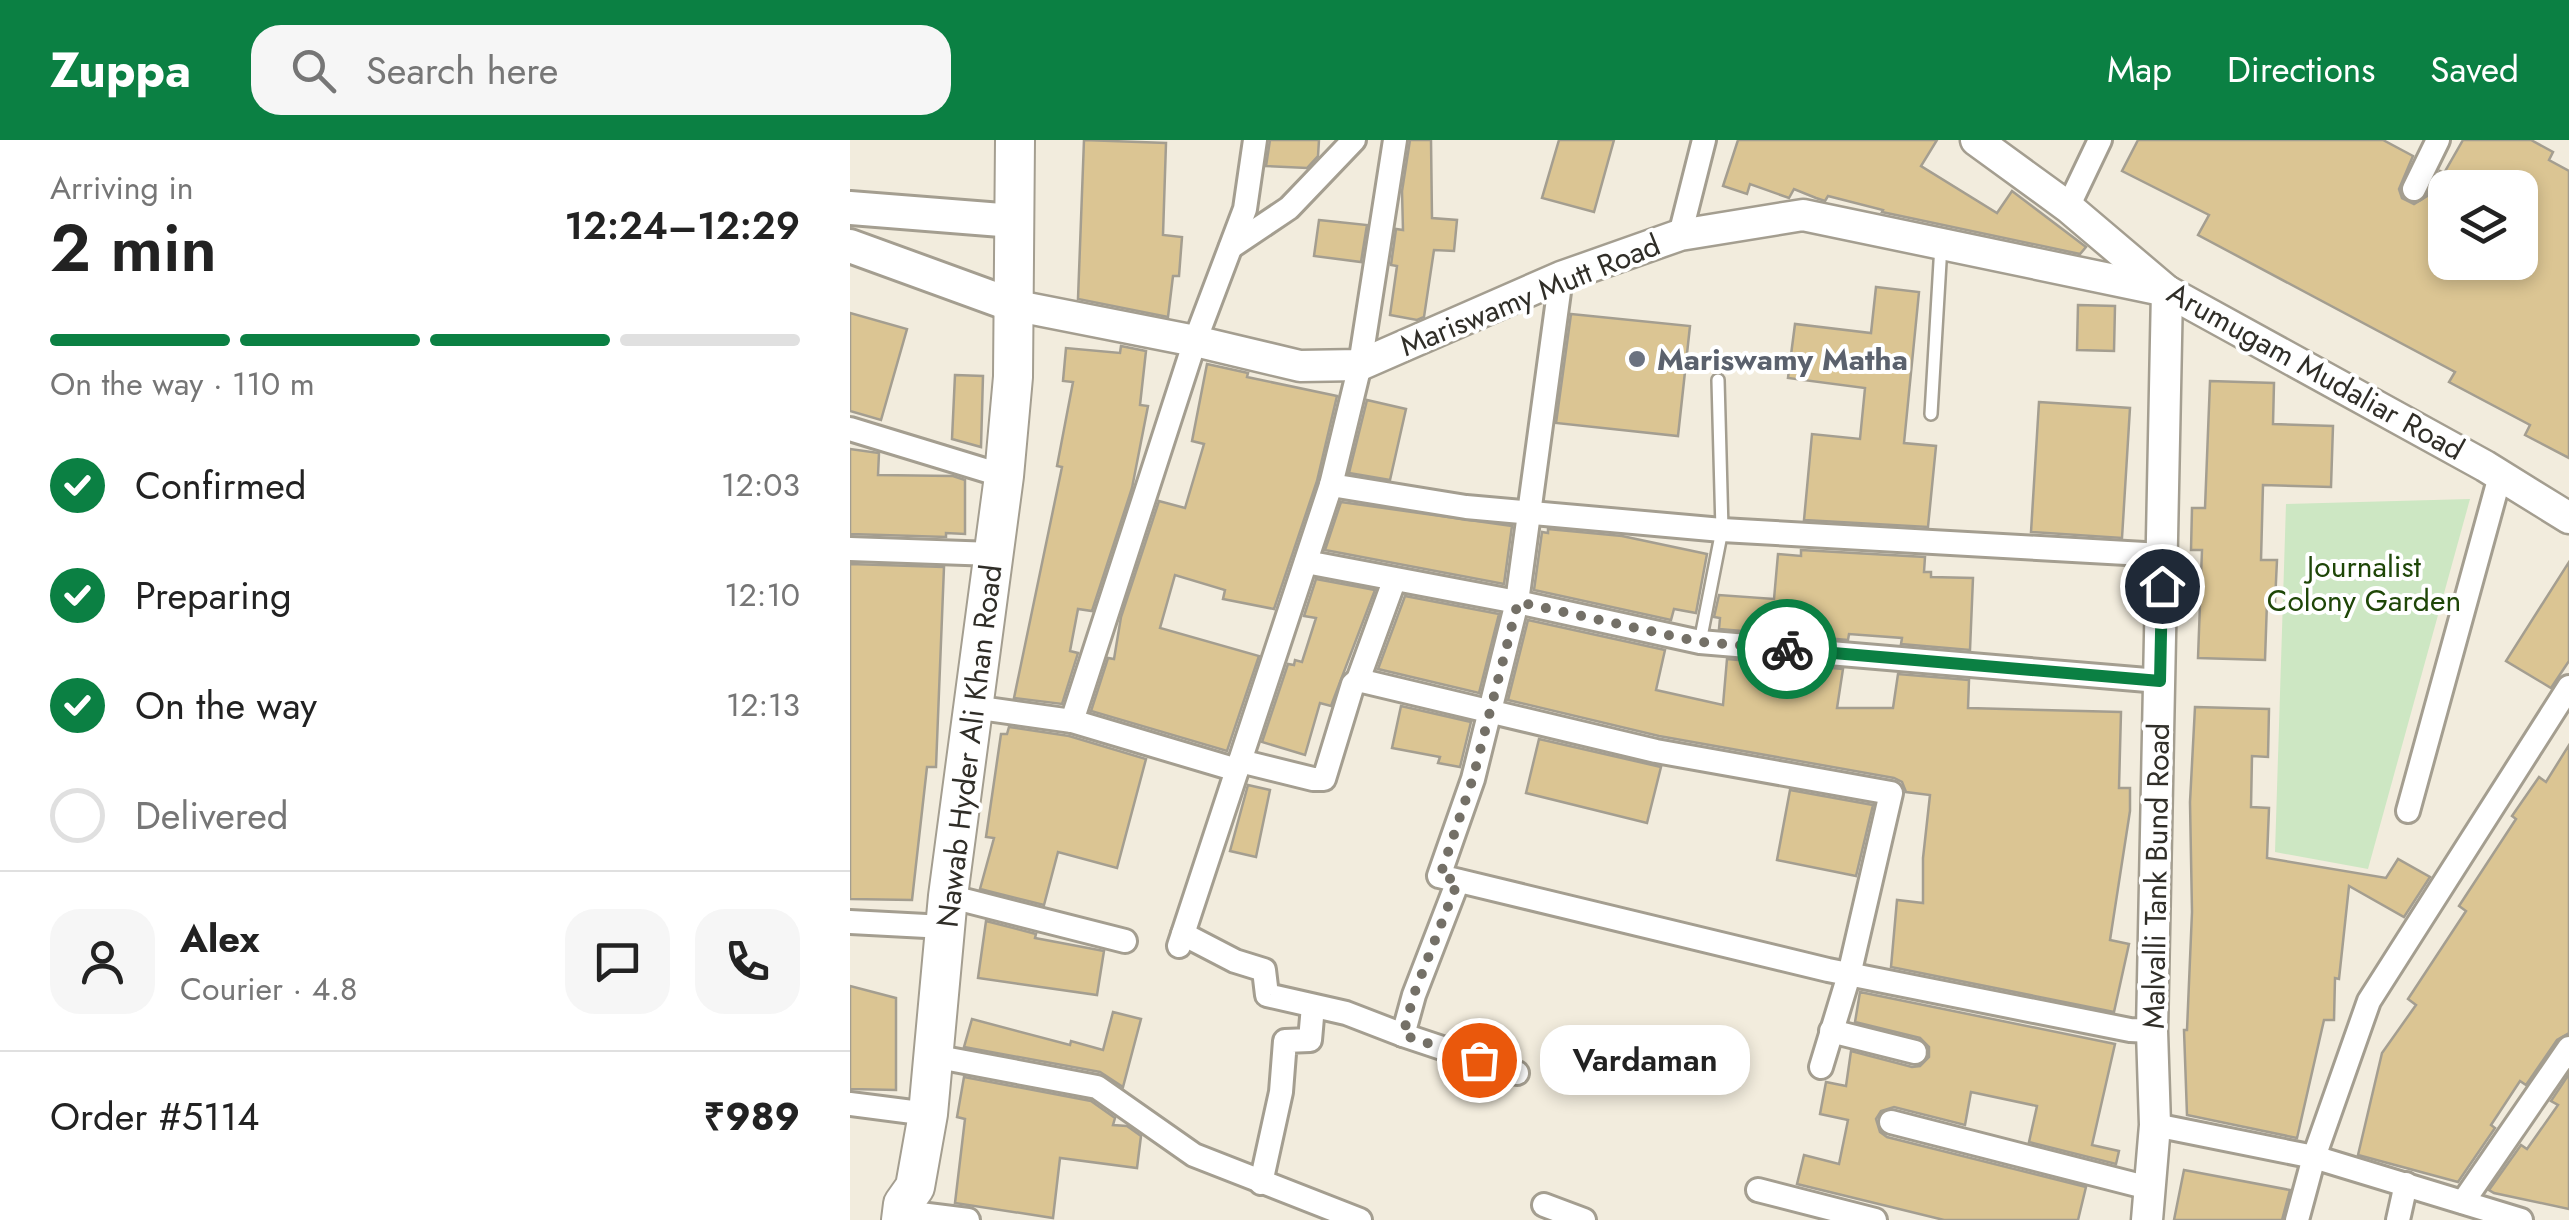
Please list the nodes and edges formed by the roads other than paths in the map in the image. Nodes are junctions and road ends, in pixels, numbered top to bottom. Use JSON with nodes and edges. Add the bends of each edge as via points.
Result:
{"nodes":[{"id":1,"x":1015,"y":140,"type":"edge"},
{"id":2,"x":1255,"y":140,"type":"edge"},
{"id":3,"x":1354,"y":140,"type":"edge"},
{"id":4,"x":1395,"y":140,"type":"edge"},
{"id":5,"x":1704,"y":140,"type":"edge"},
{"id":6,"x":1976,"y":140,"type":"edge"},
{"id":7,"x":2100,"y":140,"type":"edge"},
{"id":8,"x":2438,"y":140,"type":"edge"},
{"id":9,"x":2414,"y":189,"type":"dead end"},
{"id":10,"x":2068,"y":207,"type":"junction"},
{"id":11,"x":850,"y":208,"type":"edge"},
{"id":12,"x":1014,"y":221,"type":"junction"},
{"id":13,"x":1680,"y":235,"type":"junction"},
{"id":14,"x":1941,"y":245,"type":"junction"},
{"id":15,"x":850,"y":246,"type":"edge"},
{"id":16,"x":1231,"y":247,"type":"junction"},
{"id":17,"x":1561,"y":278,"type":"junction"},
{"id":18,"x":2167,"y":291,"type":"junction"},
{"id":19,"x":1012,"y":305,"type":"junction"},
{"id":20,"x":1196,"y":341,"type":"junction"},
{"id":21,"x":1360,"y":364,"type":"junction"},
{"id":22,"x":1718,"y":380,"type":"dead end"},
{"id":23,"x":1931,"y":414,"type":"dead end"},
{"id":24,"x":850,"y":429,"type":"edge"},
{"id":25,"x":1004,"y":476,"type":"junction"},
{"id":26,"x":2500,"y":476,"type":"junction"},
{"id":27,"x":1331,"y":485,"type":"junction"},
{"id":28,"x":1528,"y":511,"type":"junction"},
{"id":29,"x":2569,"y":518,"type":"edge"},
{"id":30,"x":1722,"y":530,"type":"junction"},
{"id":31,"x":850,"y":550,"type":"edge"},
{"id":32,"x":994,"y":554,"type":"junction"},
{"id":33,"x":2162,"y":555,"type":"junction"},
{"id":34,"x":1306,"y":562,"type":"junction"},
{"id":35,"x":1394,"y":580,"type":"junction"},
{"id":36,"x":1518,"y":602,"type":"junction"},
{"id":37,"x":1700,"y":642,"type":"junction"},
{"id":38,"x":1358,"y":680,"type":"junction"},
{"id":39,"x":2160,"y":681,"type":"junction"},
{"id":40,"x":2569,"y":687,"type":"edge"},
{"id":41,"x":974,"y":707,"type":"junction"},
{"id":42,"x":1490,"y":710,"type":"junction"},
{"id":43,"x":1072,"y":721,"type":"junction"},
{"id":44,"x":1238,"y":766,"type":"junction"},
{"id":45,"x":2408,"y":811,"type":"dead end"},
{"id":46,"x":1458,"y":881,"type":"junction"},
{"id":47,"x":946,"y":912,"type":"junction"},
{"id":48,"x":850,"y":922,"type":"edge"},
{"id":49,"x":1125,"y":942,"type":"dead end"},
{"id":50,"x":1849,"y":975,"type":"junction"},
{"id":51,"x":1312,"y":1006,"type":"junction"},
{"id":52,"x":2152,"y":1031,"type":"junction"},
{"id":53,"x":1832,"y":1032,"type":"junction"},
{"id":54,"x":1403,"y":1035,"type":"junction"},
{"id":55,"x":2569,"y":1048,"type":"edge"},
{"id":56,"x":1915,"y":1052,"type":"dead end"},
{"id":57,"x":932,"y":1056,"type":"junction"},
{"id":58,"x":1821,"y":1067,"type":"dead end"},
{"id":59,"x":1517,"y":1073,"type":"dead end"},
{"id":60,"x":850,"y":1104,"type":"edge"},
{"id":61,"x":928,"y":1114,"type":"junction"},
{"id":62,"x":1891,"y":1122,"type":"dead end"},
{"id":63,"x":2155,"y":1125,"type":"junction"},
{"id":64,"x":2314,"y":1156,"type":"junction"},
{"id":65,"x":1260,"y":1183,"type":"junction"},
{"id":66,"x":2406,"y":1184,"type":"junction"},
{"id":67,"x":2149,"y":1188,"type":"junction"},
{"id":68,"x":1758,"y":1190,"type":"dead end"},
{"id":69,"x":2463,"y":1202,"type":"junction"},
{"id":70,"x":1544,"y":1205,"type":"dead end"},
{"id":71,"x":914,"y":1210,"type":"edge"},
{"id":72,"x":968,"y":1220,"type":"edge"},
{"id":73,"x":1360,"y":1220,"type":"edge"},
{"id":74,"x":1584,"y":1220,"type":"edge"},
{"id":75,"x":1875,"y":1220,"type":"edge"},
{"id":76,"x":2147,"y":1220,"type":"edge"},
{"id":77,"x":2297,"y":1220,"type":"edge"},
{"id":78,"x":2398,"y":1220,"type":"edge"},
{"id":79,"x":2521,"y":1220,"type":"edge"}],
"edges":[{"from":1,"to":12,"type":"main road","name":"Nawab Hyder Ali Khan Road"},
{"from":2,"to":16,"type":"street","via":[[1245,209]]},
{"from":3,"to":16,"type":"street","via":[[1289,208]]},
{"from":4,"to":21,"type":"street"},
{"from":5,"to":13,"type":"street"},
{"from":6,"to":10,"type":"street","name":"Arumugam Mudaliar Road"},
{"from":7,"to":10,"type":"street"},
{"from":8,"to":9,"type":"street"},
{"from":10,"to":18,"type":"street","name":"Arumugam Mudaliar Road"},
{"from":11,"to":12,"type":"main road"},
{"from":12,"to":19,"type":"main road","name":"Nawab Hyder Ali Khan Road"},
{"from":13,"to":14,"type":"street","name":"Mariswamy Mutt Road","via":[[1803,215]]},
{"from":13,"to":17,"type":"street","name":"Mariswamy Mutt Road"},
{"from":14,"to":18,"type":"street","name":"Mariswamy Mutt Road"},
{"from":14,"to":23,"type":"lane"},
{"from":15,"to":19,"type":"main road"},
{"from":16,"to":20,"type":"street"},
{"from":17,"to":21,"type":"street","name":"Mariswamy Mutt Road"},
{"from":17,"to":28,"type":"street"},
{"from":18,"to":26,"type":"street","name":"Arumugam Mudaliar Road"},
{"from":18,"to":33,"type":"street","name":"Malvalli Tank Bund Road"},
{"from":19,"to":20,"type":"street","name":"Mariswamy Mutt Road"},
{"from":19,"to":25,"type":"main road","name":"Nawab Hyder Ali Khan Road"},
{"from":20,"to":21,"type":"street","name":"Mariswamy Mutt Road","via":[[1300,366]]},
{"from":20,"to":43,"type":"street"},
{"from":21,"to":27,"type":"street"},
{"from":22,"to":30,"type":"lane"},
{"from":24,"to":25,"type":"street"},
{"from":25,"to":32,"type":"main road","name":"Nawab Hyder Ali Khan Road"},
{"from":26,"to":29,"type":"street","name":"Arumugam Mudaliar Road"},
{"from":26,"to":45,"type":"street"},
{"from":27,"to":28,"type":"street"},
{"from":27,"to":34,"type":"street"},
{"from":28,"to":30,"type":"street"},
{"from":28,"to":36,"type":"street"},
{"from":30,"to":33,"type":"street"},
{"from":30,"to":37,"type":"lane"},
{"from":31,"to":32,"type":"street"},
{"from":32,"to":41,"type":"main road","name":"Nawab Hyder Ali Khan Road"},
{"from":33,"to":39,"type":"street","name":"Malvalli Tank Bund Road"},
{"from":34,"to":35,"type":"street"},
{"from":34,"to":44,"type":"street"},
{"from":35,"to":36,"type":"street"},
{"from":35,"to":38,"type":"street"},
{"from":36,"to":37,"type":"street"},
{"from":36,"to":42,"type":"street"},
{"from":37,"to":39,"type":"street"},
{"from":38,"to":42,"type":"street"},
{"from":38,"to":44,"type":"street","via":[[1324,778]]},
{"from":39,"to":52,"type":"street","name":"Malvalli Tank Bund Road"},
{"from":40,"to":64,"type":"street","via":[[2370,1001]]},
{"from":41,"to":43,"type":"street"},
{"from":41,"to":47,"type":"main road","name":"Nawab Hyder Ali Khan Road"},
{"from":42,"to":46,"type":"street","via":[[1440,876]]},
{"from":42,"to":50,"type":"street","via":[[1656,750],[1892,793]]},
{"from":43,"to":44,"type":"street"},
{"from":44,"to":51,"type":"street","via":[[1181,940],[1264,970],[1267,995]]},
{"from":46,"to":50,"type":"street"},
{"from":46,"to":54,"type":"street"},
{"from":47,"to":48,"type":"street"},
{"from":47,"to":49,"type":"street"},
{"from":47,"to":57,"type":"main road","name":"Nawab Hyder Ali Khan Road"},
{"from":50,"to":52,"type":"street"},
{"from":50,"to":53,"type":"street"},
{"from":51,"to":54,"type":"street"},
{"from":51,"to":65,"type":"street","via":[[1310,1040],[1285,1041]]},
{"from":52,"to":63,"type":"street","name":"Malvalli Tank Bund Road"},
{"from":53,"to":56,"type":"street"},
{"from":53,"to":58,"type":"street"},
{"from":54,"to":59,"type":"street"},
{"from":55,"to":69,"type":"street"},
{"from":57,"to":61,"type":"main road","name":"Nawab Hyder Ali Khan Road"},
{"from":57,"to":65,"type":"street","via":[[1097,1087],[1194,1155]]},
{"from":60,"to":61,"type":"street"},
{"from":61,"to":71,"type":"main road","name":"Nawab Hyder Ali Khan Road"},
{"from":62,"to":67,"type":"street"},
{"from":63,"to":64,"type":"street"},
{"from":63,"to":67,"type":"street","name":"Malvalli Tank Bund Road"},
{"from":64,"to":66,"type":"street"},
{"from":64,"to":77,"type":"street"},
{"from":65,"to":73,"type":"street"},
{"from":66,"to":69,"type":"street"},
{"from":66,"to":78,"type":"street"},
{"from":67,"to":76,"type":"street","name":"Malvalli Tank Bund Road"},
{"from":68,"to":75,"type":"street"},
{"from":69,"to":79,"type":"street"},
{"from":70,"to":74,"type":"street"},
{"from":71,"to":72,"type":"street"}]}
